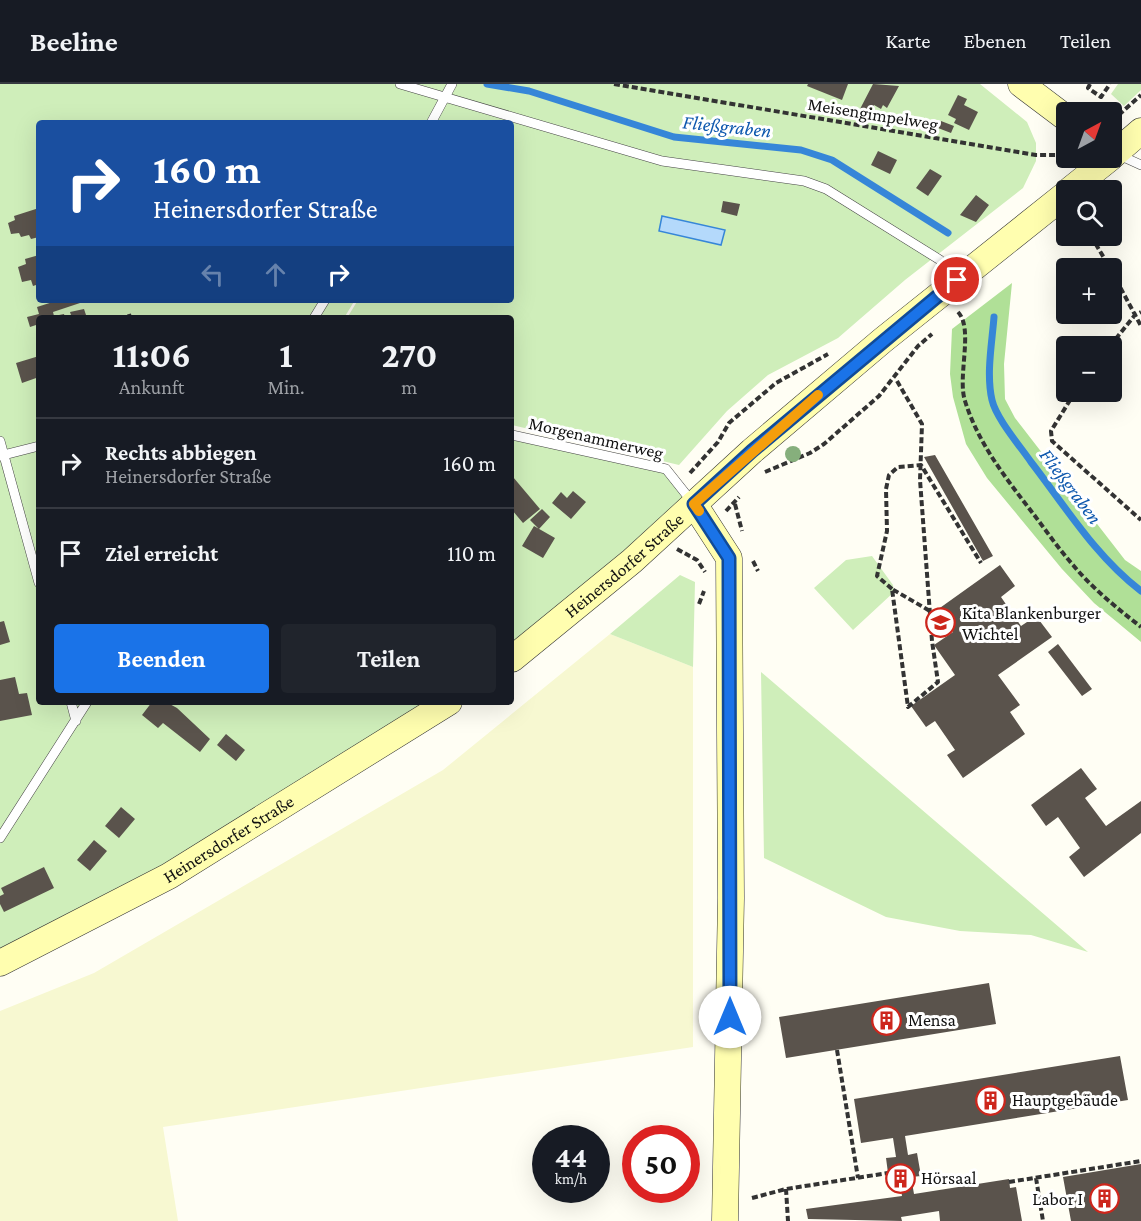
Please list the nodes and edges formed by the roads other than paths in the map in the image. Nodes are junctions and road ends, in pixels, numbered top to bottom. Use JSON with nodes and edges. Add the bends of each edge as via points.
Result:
{"nodes":[{"id":1,"x":400,"y":84,"type":"edge"},
{"id":2,"x":1021,"y":84,"type":"edge"},
{"id":3,"x":449,"y":90,"type":"edge"},
{"id":4,"x":1056,"y":110,"type":"edge"},
{"id":5,"x":433,"y":120,"type":"edge"},
{"id":6,"x":1141,"y":131,"type":"edge"},
{"id":7,"x":1122,"y":147,"type":"edge"},
{"id":8,"x":1122,"y":158,"type":"edge"},
{"id":9,"x":1141,"y":165,"type":"edge"},
{"id":10,"x":1096,"y":168,"type":"edge"},
{"id":11,"x":1082,"y":180,"type":"edge"},
{"id":12,"x":1056,"y":202,"type":"edge"},
{"id":13,"x":957,"y":280,"type":"junction"},
{"id":14,"x":514,"y":435,"type":"edge"},
{"id":15,"x":0,"y":441,"type":"edge"},
{"id":16,"x":36,"y":447,"type":"edge"},
{"id":17,"x":2,"y":455,"type":"edge"},
{"id":18,"x":694,"y":504,"type":"junction"},
{"id":19,"x":36,"y":573,"type":"edge"},
{"id":20,"x":514,"y":656,"type":"edge"},
{"id":21,"x":72,"y":705,"type":"edge"},
{"id":22,"x":85,"y":705,"type":"edge"},
{"id":23,"x":443,"y":705,"type":"edge"},
{"id":24,"x":76,"y":721,"type":"junction"},
{"id":25,"x":0,"y":838,"type":"edge"},
{"id":26,"x":0,"y":963,"type":"edge"},
{"id":27,"x":725,"y":1221,"type":"edge"}],
"edges":[{"from":1,"to":3,"type":"lane"},
{"from":2,"to":4,"type":"main road"},
{"from":3,"to":5,"type":"lane"},
{"from":3,"to":13,"type":"lane","via":[[460,102],[662,161],[804,181],[826,189],[940,260]]},
{"from":6,"to":7,"type":"main road"},
{"from":8,"to":9,"type":"lane"},
{"from":10,"to":11,"type":"main road"},
{"from":12,"to":13,"type":"main road","name":"Heinersdorfer Straße"},
{"from":13,"to":18,"type":"main road","name":"Heinersdorfer Straße"},
{"from":14,"to":18,"type":"lane","name":"Morgenammerweg","via":[[666,469]]},
{"from":15,"to":17,"type":"lane"},
{"from":16,"to":17,"type":"lane"},
{"from":17,"to":19,"type":"lane"},
{"from":18,"to":20,"type":"main road","name":"Heinersdorfer Straße","via":[[570,613]]},
{"from":18,"to":27,"type":"main road","via":[[729,558],[731,898]]},
{"from":21,"to":24,"type":"lane"},
{"from":22,"to":24,"type":"lane"},
{"from":23,"to":26,"type":"main road","name":"Heinersdorfer Straße","via":[[170,876]]},
{"from":24,"to":25,"type":"lane"}]}
